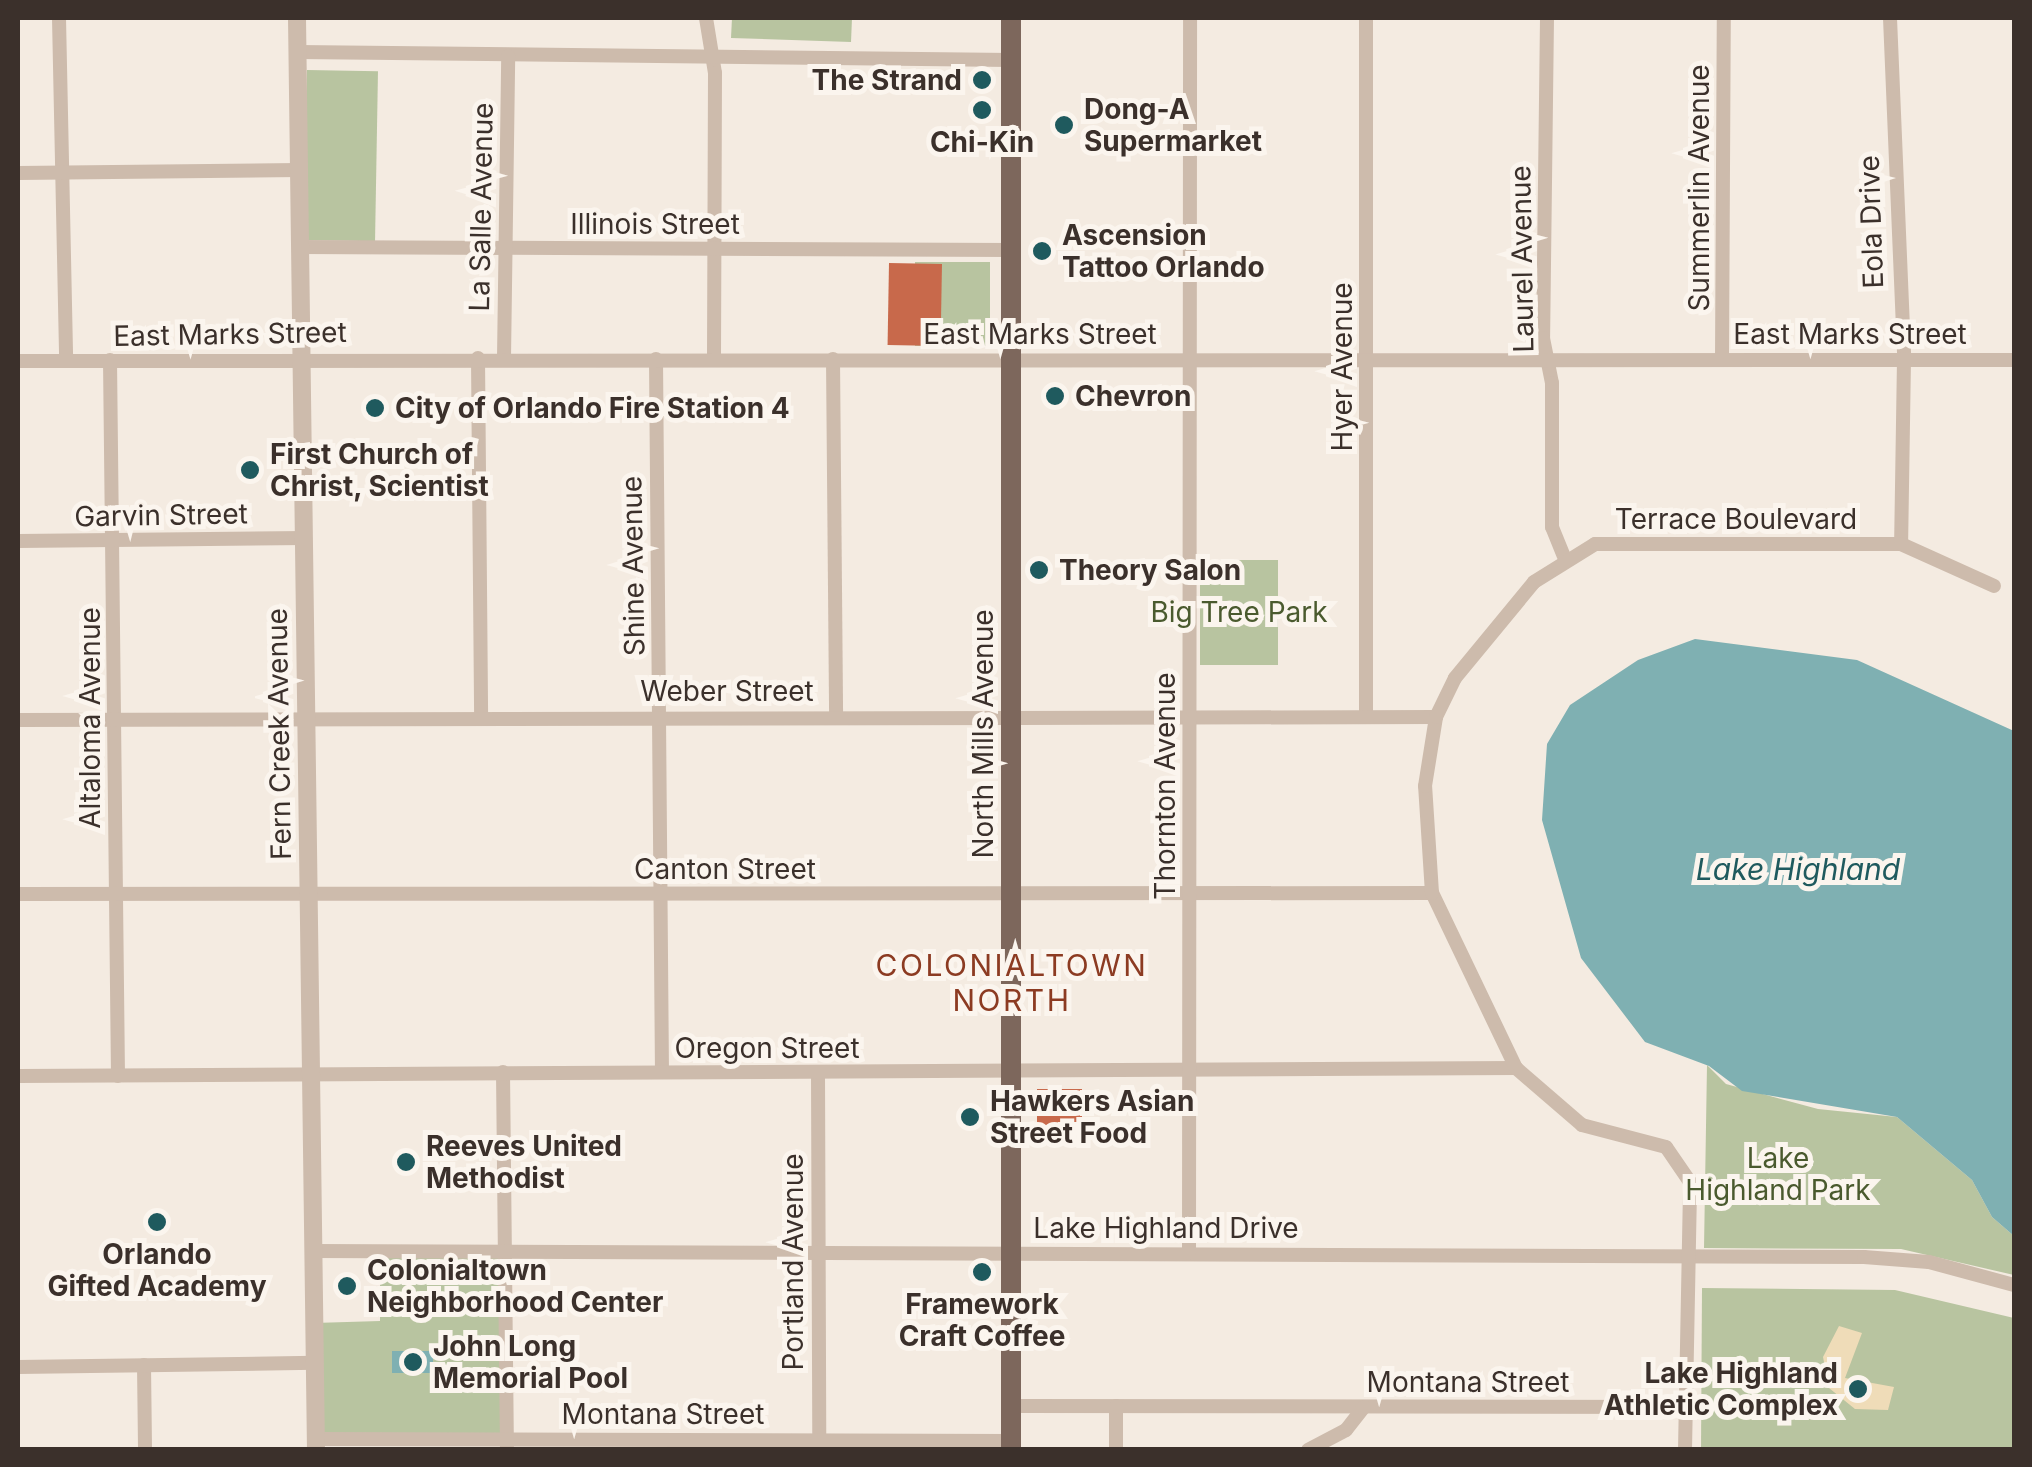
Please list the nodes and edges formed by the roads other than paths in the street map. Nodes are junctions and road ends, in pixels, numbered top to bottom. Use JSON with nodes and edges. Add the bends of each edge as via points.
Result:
{"nodes":[{"id":1,"x":59,"y":18,"type":"edge"},
{"id":2,"x":297,"y":18,"type":"edge"},
{"id":3,"x":706,"y":18,"type":"edge"},
{"id":4,"x":1011,"y":18,"type":"edge"},
{"id":5,"x":1190,"y":18,"type":"edge"},
{"id":6,"x":1366,"y":18,"type":"edge"},
{"id":7,"x":1547,"y":18,"type":"edge"},
{"id":8,"x":1724,"y":18,"type":"edge"},
{"id":9,"x":1890,"y":18,"type":"edge"},
{"id":10,"x":298,"y":52,"type":"junction"},
{"id":11,"x":711,"y":55,"type":"junction"},
{"id":12,"x":508,"y":56,"type":"junction"},
{"id":13,"x":1011,"y":60,"type":"junction"},
{"id":14,"x":299,"y":170,"type":"junction"},
{"id":15,"x":18,"y":173,"type":"edge"},
{"id":16,"x":62,"y":173,"type":"junction"},
{"id":17,"x":300,"y":247,"type":"junction"},
{"id":18,"x":713,"y":248,"type":"junction"},
{"id":19,"x":506,"y":250,"type":"junction"},
{"id":20,"x":1011,"y":250,"type":"junction"},
{"id":21,"x":301,"y":357,"type":"junction"},
{"id":22,"x":478,"y":358,"type":"junction"},
{"id":23,"x":504,"y":358,"type":"junction"},
{"id":24,"x":714,"y":358,"type":"junction"},
{"id":25,"x":1012,"y":358,"type":"junction"},
{"id":26,"x":1190,"y":358,"type":"junction"},
{"id":27,"x":1367,"y":358,"type":"junction"},
{"id":28,"x":1722,"y":358,"type":"junction"},
{"id":29,"x":656,"y":359,"type":"junction"},
{"id":30,"x":832,"y":359,"type":"junction"},
{"id":31,"x":1546,"y":359,"type":"junction"},
{"id":32,"x":1904,"y":359,"type":"junction"},
{"id":33,"x":66,"y":360,"type":"junction"},
{"id":34,"x":110,"y":360,"type":"junction"},
{"id":35,"x":2014,"y":360,"type":"edge"},
{"id":36,"x":18,"y":361,"type":"edge"},
{"id":37,"x":304,"y":538,"type":"junction"},
{"id":38,"x":115,"y":540,"type":"junction"},
{"id":39,"x":18,"y":541,"type":"edge"},
{"id":40,"x":1902,"y":544,"type":"junction"},
{"id":41,"x":1564,"y":556,"type":"junction"},
{"id":42,"x":1994,"y":586,"type":"dead end"},
{"id":43,"x":481,"y":714,"type":"junction"},
{"id":44,"x":306,"y":715,"type":"junction"},
{"id":45,"x":1190,"y":715,"type":"junction"},
{"id":46,"x":660,"y":716,"type":"junction"},
{"id":47,"x":836,"y":716,"type":"junction"},
{"id":48,"x":1010,"y":717,"type":"junction"},
{"id":49,"x":1366,"y":717,"type":"junction"},
{"id":50,"x":1436,"y":717,"type":"junction"},
{"id":51,"x":18,"y":720,"type":"edge"},
{"id":52,"x":115,"y":720,"type":"junction"},
{"id":53,"x":116,"y":892,"type":"junction"},
{"id":54,"x":308,"y":893,"type":"junction"},
{"id":55,"x":1432,"y":893,"type":"junction"},
{"id":56,"x":18,"y":894,"type":"edge"},
{"id":57,"x":659,"y":894,"type":"junction"},
{"id":58,"x":1010,"y":894,"type":"junction"},
{"id":59,"x":1191,"y":894,"type":"junction"},
{"id":60,"x":1516,"y":1068,"type":"junction"},
{"id":61,"x":310,"y":1072,"type":"junction"},
{"id":62,"x":503,"y":1072,"type":"junction"},
{"id":63,"x":662,"y":1072,"type":"junction"},
{"id":64,"x":1010,"y":1073,"type":"junction"},
{"id":65,"x":818,"y":1074,"type":"junction"},
{"id":66,"x":1188,"y":1075,"type":"junction"},
{"id":67,"x":18,"y":1076,"type":"edge"},
{"id":68,"x":118,"y":1076,"type":"junction"},
{"id":69,"x":313,"y":1251,"type":"junction"},
{"id":70,"x":505,"y":1251,"type":"junction"},
{"id":71,"x":818,"y":1252,"type":"junction"},
{"id":72,"x":1010,"y":1252,"type":"junction"},
{"id":73,"x":1189,"y":1254,"type":"junction"},
{"id":74,"x":1687,"y":1256,"type":"junction"},
{"id":75,"x":2014,"y":1285,"type":"edge"},
{"id":76,"x":314,"y":1363,"type":"junction"},
{"id":77,"x":144,"y":1365,"type":"junction"},
{"id":78,"x":18,"y":1366,"type":"edge"},
{"id":79,"x":1010,"y":1406,"type":"junction"},
{"id":80,"x":1116,"y":1406,"type":"junction"},
{"id":81,"x":1364,"y":1406,"type":"junction"},
{"id":82,"x":1685,"y":1406,"type":"junction"},
{"id":83,"x":316,"y":1444,"type":"edge"},
{"id":84,"x":507,"y":1444,"type":"edge"},
{"id":85,"x":669,"y":1444,"type":"edge"},
{"id":86,"x":819,"y":1444,"type":"edge"},
{"id":87,"x":1010,"y":1445,"type":"edge"},
{"id":88,"x":145,"y":1450,"type":"edge"},
{"id":89,"x":1116,"y":1450,"type":"edge"},
{"id":90,"x":1308,"y":1450,"type":"edge"},
{"id":91,"x":1686,"y":1450,"type":"edge"}],
"edges":[{"from":1,"to":16,"type":"street"},
{"from":2,"to":10,"type":"street","name":"Fern Creek Avenue"},
{"from":3,"to":11,"type":"street"},
{"from":4,"to":13,"type":"main road","name":"North Mills Avenue"},
{"from":5,"to":26,"type":"street","name":"Thornton Avenue"},
{"from":6,"to":27,"type":"street","name":"Hyer Avenue"},
{"from":7,"to":31,"type":"street","name":"Laurel Avenue"},
{"from":8,"to":28,"type":"street","name":"Summerlin Avenue"},
{"from":9,"to":32,"type":"street","name":"Eola Drive"},
{"from":10,"to":12,"type":"street"},
{"from":10,"to":14,"type":"street","name":"Fern Creek Avenue"},
{"from":11,"to":12,"type":"street"},
{"from":11,"to":13,"type":"street"},
{"from":11,"to":18,"type":"street"},
{"from":12,"to":19,"type":"street","name":"La Salle Avenue"},
{"from":13,"to":20,"type":"main road","name":"North Mills Avenue"},
{"from":14,"to":16,"type":"street"},
{"from":14,"to":17,"type":"street","name":"Fern Creek Avenue"},
{"from":15,"to":16,"type":"street"},
{"from":16,"to":33,"type":"street"},
{"from":17,"to":19,"type":"street","name":"Illinois Street"},
{"from":17,"to":21,"type":"street","name":"Fern Creek Avenue"},
{"from":18,"to":19,"type":"street","name":"Illinois Street"},
{"from":18,"to":20,"type":"street","name":"Illinois Street"},
{"from":18,"to":24,"type":"street"},
{"from":19,"to":23,"type":"street","name":"La Salle Avenue"},
{"from":20,"to":25,"type":"main road","name":"North Mills Avenue"},
{"from":21,"to":22,"type":"street","name":"East Marks Street"},
{"from":21,"to":34,"type":"street","name":"East Marks Street"},
{"from":21,"to":37,"type":"street","name":"Fern Creek Avenue"},
{"from":22,"to":23,"type":"street","name":"East Marks Street"},
{"from":22,"to":43,"type":"street"},
{"from":23,"to":29,"type":"street","name":"East Marks Street"},
{"from":24,"to":29,"type":"street","name":"East Marks Street"},
{"from":24,"to":30,"type":"street","name":"East Marks Street"},
{"from":25,"to":26,"type":"street","name":"East Marks Street"},
{"from":25,"to":30,"type":"street","name":"East Marks Street"},
{"from":25,"to":48,"type":"main road","name":"North Mills Avenue"},
{"from":26,"to":27,"type":"street","name":"East Marks Street"},
{"from":26,"to":45,"type":"street","name":"Thornton Avenue"},
{"from":27,"to":31,"type":"street","name":"East Marks Street"},
{"from":27,"to":49,"type":"street","name":"Hyer Avenue"},
{"from":28,"to":31,"type":"street","name":"East Marks Street"},
{"from":28,"to":32,"type":"street","name":"East Marks Street"},
{"from":29,"to":46,"type":"street","name":"Shine Avenue"},
{"from":30,"to":47,"type":"street"},
{"from":31,"to":41,"type":"street","name":"Laurel Avenue","via":[[1552,527]]},
{"from":32,"to":35,"type":"street","name":"East Marks Street"},
{"from":32,"to":40,"type":"street","name":"Eola Drive"},
{"from":33,"to":34,"type":"street","name":"East Marks Street"},
{"from":33,"to":36,"type":"street","name":"East Marks Street"},
{"from":34,"to":38,"type":"street","name":"Altaloma Avenue"},
{"from":37,"to":38,"type":"street","name":"Garvin Street"},
{"from":37,"to":44,"type":"street","name":"Fern Creek Avenue"},
{"from":38,"to":39,"type":"street","name":"Garvin Street"},
{"from":38,"to":52,"type":"street","name":"Altaloma Avenue"},
{"from":40,"to":41,"type":"street","name":"Terrace Boulevard","via":[[1595,544]]},
{"from":40,"to":42,"type":"street","name":"Terrace Boulevard"},
{"from":41,"to":50,"type":"street","via":[[1476,649]]},
{"from":43,"to":44,"type":"street","name":"Weber Street"},
{"from":43,"to":46,"type":"street","name":"Weber Street"},
{"from":44,"to":52,"type":"street","name":"Weber Street"},
{"from":44,"to":54,"type":"street","name":"Fern Creek Avenue"},
{"from":45,"to":48,"type":"street","name":"Weber Street"},
{"from":45,"to":49,"type":"street","name":"Weber Street"},
{"from":45,"to":59,"type":"street","name":"Thornton Avenue"},
{"from":46,"to":47,"type":"street","name":"Weber Street"},
{"from":46,"to":57,"type":"street","name":"Shine Avenue"},
{"from":47,"to":48,"type":"street","name":"Weber Street"},
{"from":48,"to":58,"type":"main road","name":"North Mills Avenue"},
{"from":49,"to":50,"type":"street","name":"Weber Street"},
{"from":50,"to":55,"type":"street","via":[[1426,786]]},
{"from":51,"to":52,"type":"street","name":"Weber Street"},
{"from":52,"to":53,"type":"street","name":"Altaloma Avenue"},
{"from":53,"to":54,"type":"street","name":"Canton Street"},
{"from":53,"to":56,"type":"street","name":"Canton Street"},
{"from":53,"to":68,"type":"street","name":"Altaloma Avenue"},
{"from":54,"to":57,"type":"street","name":"Canton Street"},
{"from":54,"to":61,"type":"street","name":"Fern Creek Avenue"},
{"from":55,"to":59,"type":"street","name":"Canton Street"},
{"from":55,"to":60,"type":"street"},
{"from":57,"to":58,"type":"street","name":"Canton Street"},
{"from":57,"to":63,"type":"street","name":"Shine Avenue"},
{"from":58,"to":59,"type":"street","name":"Canton Street"},
{"from":58,"to":64,"type":"main road","name":"North Mills Avenue"},
{"from":59,"to":66,"type":"street","name":"Thornton Avenue"},
{"from":60,"to":66,"type":"street","name":"Oregon Street"},
{"from":60,"to":74,"type":"street","via":[[1582,1125],[1666,1147],[1680,1160],[1690,1182]]},
{"from":61,"to":62,"type":"street","name":"Oregon Street"},
{"from":61,"to":68,"type":"street","name":"Oregon Street"},
{"from":61,"to":69,"type":"street","name":"Fern Creek Avenue"},
{"from":62,"to":63,"type":"street","name":"Oregon Street"},
{"from":62,"to":70,"type":"street"},
{"from":63,"to":65,"type":"street","name":"Oregon Street"},
{"from":64,"to":65,"type":"street","name":"Oregon Street"},
{"from":64,"to":66,"type":"street","name":"Oregon Street"},
{"from":64,"to":72,"type":"main road","name":"North Mills Avenue"},
{"from":65,"to":71,"type":"street","name":"Portland Avenue"},
{"from":66,"to":73,"type":"street","name":"Thornton Avenue"},
{"from":67,"to":68,"type":"street","name":"Oregon Street"},
{"from":69,"to":70,"type":"street","name":"Lake Highland Drive"},
{"from":69,"to":76,"type":"street","name":"Fern Creek Avenue"},
{"from":70,"to":71,"type":"street","name":"Lake Highland Drive"},
{"from":70,"to":84,"type":"street"},
{"from":71,"to":72,"type":"street","name":"Lake Highland Drive"},
{"from":71,"to":86,"type":"street","name":"Portland Avenue"},
{"from":72,"to":73,"type":"street","name":"Lake Highland Drive"},
{"from":72,"to":79,"type":"main road","name":"North Mills Avenue"},
{"from":73,"to":74,"type":"street","name":"Lake Highland Drive"},
{"from":74,"to":75,"type":"street","name":"Lake Highland Drive","via":[[1900,1259]]},
{"from":74,"to":82,"type":"street"},
{"from":76,"to":77,"type":"street"},
{"from":76,"to":83,"type":"street","name":"Fern Creek Avenue"},
{"from":77,"to":78,"type":"street"},
{"from":77,"to":88,"type":"street"},
{"from":79,"to":80,"type":"street","name":"Montana Street"},
{"from":79,"to":87,"type":"main road","name":"North Mills Avenue"},
{"from":80,"to":81,"type":"street","name":"Montana Street"},
{"from":80,"to":89,"type":"street"},
{"from":81,"to":82,"type":"street","name":"Montana Street"},
{"from":81,"to":90,"type":"street","via":[[1346,1430]]},
{"from":82,"to":91,"type":"street"},
{"from":83,"to":84,"type":"street","name":"Montana Street"},
{"from":84,"to":85,"type":"street","name":"Montana Street"},
{"from":85,"to":86,"type":"street","name":"Montana Street"},
{"from":86,"to":87,"type":"street","name":"Montana Street"}]}
